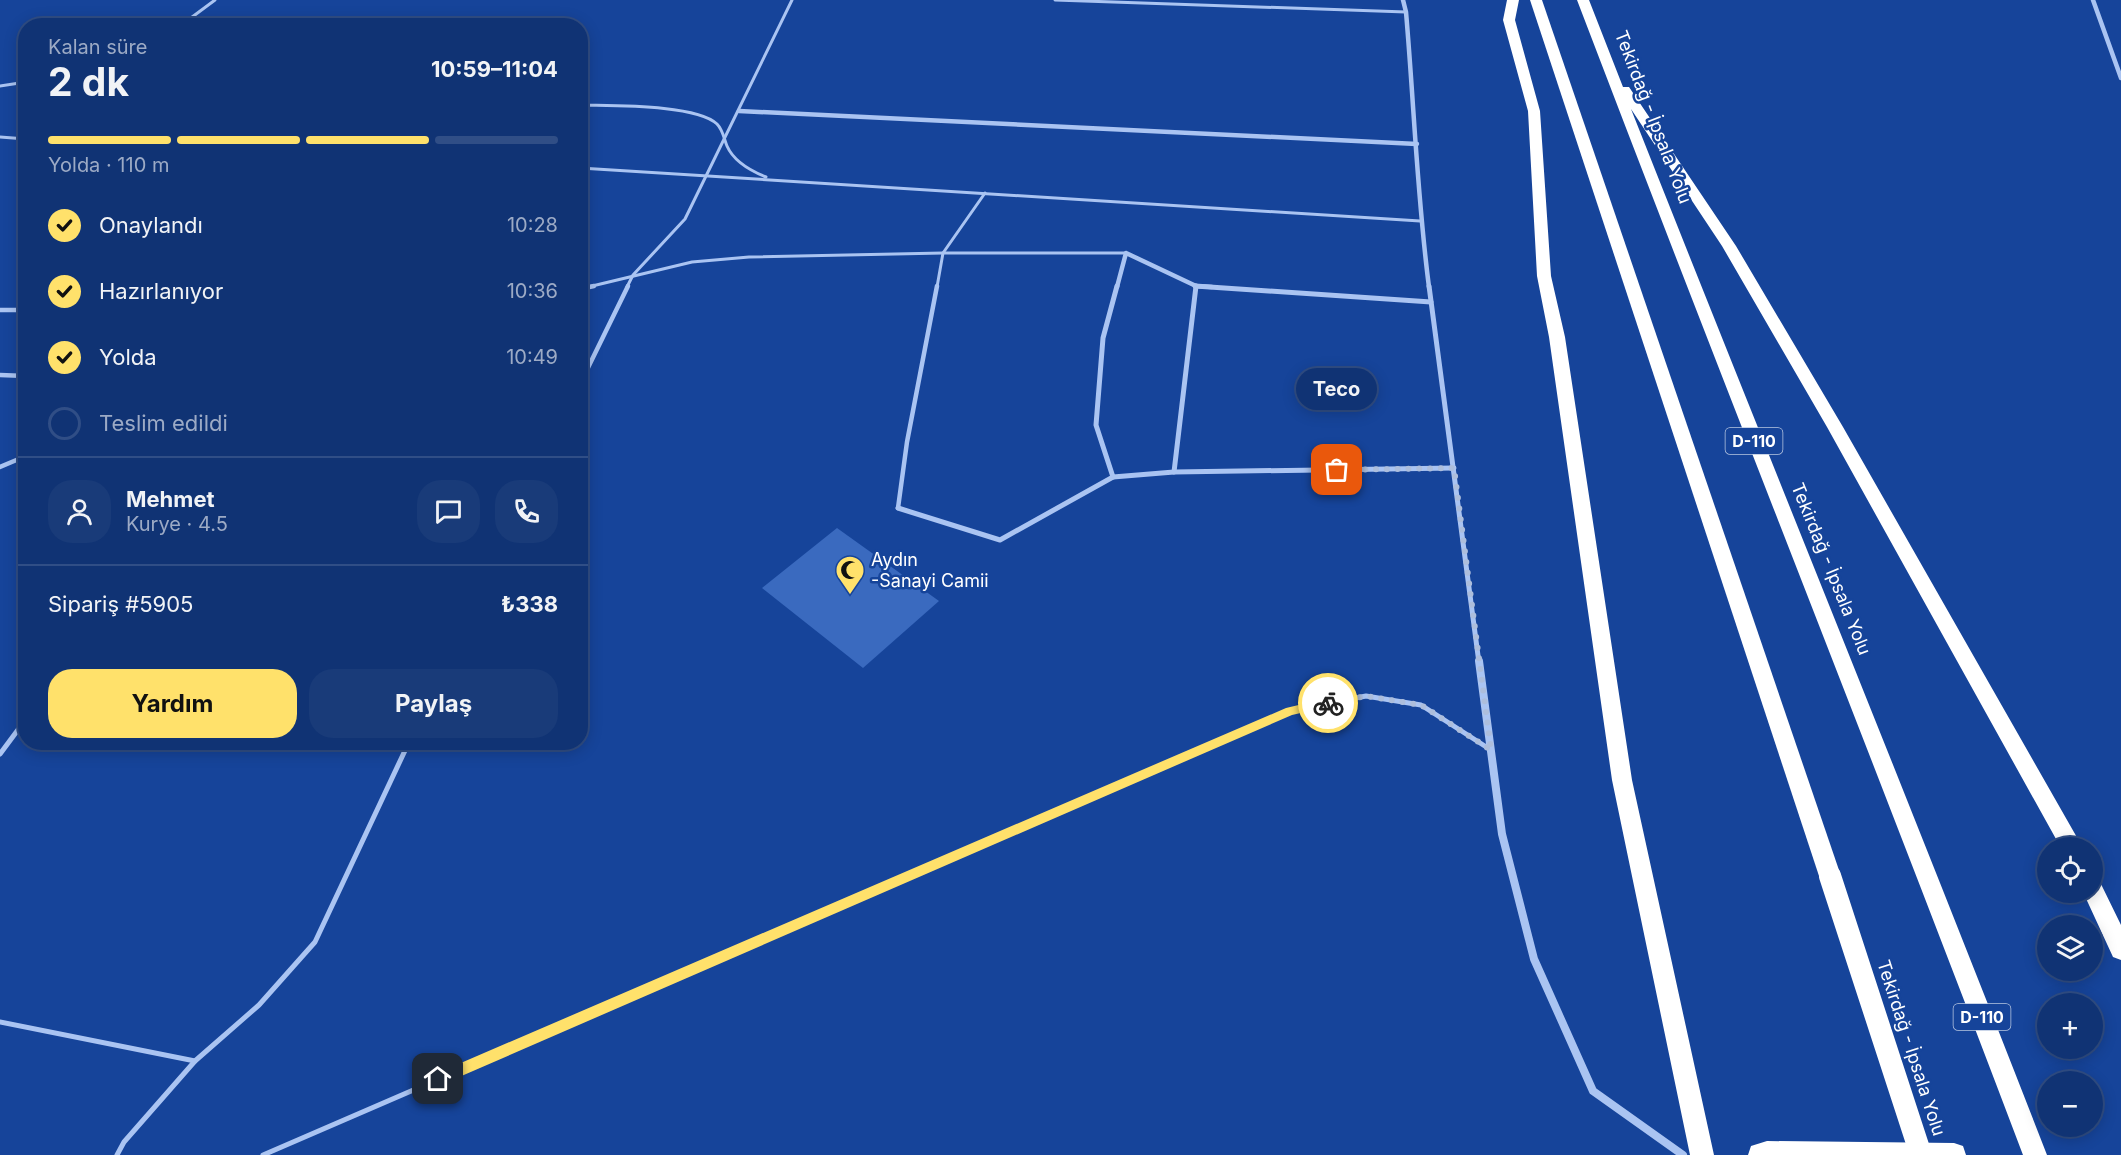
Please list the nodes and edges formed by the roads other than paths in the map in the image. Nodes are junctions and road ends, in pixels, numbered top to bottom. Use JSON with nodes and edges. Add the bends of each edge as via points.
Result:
{"nodes":[{"id":1,"x":215,"y":0,"type":"edge"},
{"id":2,"x":792,"y":0,"type":"edge"},
{"id":3,"x":1055,"y":0,"type":"edge"},
{"id":4,"x":1403,"y":0,"type":"edge"},
{"id":5,"x":1513,"y":0,"type":"edge"},
{"id":6,"x":1536,"y":0,"type":"edge"},
{"id":7,"x":1583,"y":0,"type":"edge"},
{"id":8,"x":2093,"y":0,"type":"edge"},
{"id":9,"x":1406,"y":12,"type":"junction"},
{"id":10,"x":191,"y":18,"type":"edge"},
{"id":11,"x":1606,"y":61,"type":"junction"},
{"id":12,"x":2121,"y":78,"type":"edge"},
{"id":13,"x":18,"y":83,"type":"edge"},
{"id":14,"x":0,"y":86,"type":"edge"},
{"id":15,"x":588,"y":105,"type":"edge"},
{"id":16,"x":739,"y":111,"type":"junction"},
{"id":17,"x":0,"y":137,"type":"edge"},
{"id":18,"x":18,"y":138,"type":"edge"},
{"id":19,"x":725,"y":140,"type":"junction"},
{"id":20,"x":1417,"y":144,"type":"junction"},
{"id":21,"x":588,"y":168,"type":"edge"},
{"id":22,"x":707,"y":175,"type":"junction"},
{"id":23,"x":771,"y":180,"type":"junction"},
{"id":24,"x":985,"y":193,"type":"junction"},
{"id":25,"x":1420,"y":221,"type":"junction"},
{"id":26,"x":943,"y":253,"type":"junction"},
{"id":27,"x":1126,"y":253,"type":"junction"},
{"id":28,"x":633,"y":275,"type":"junction"},
{"id":29,"x":1196,"y":286,"type":"junction"},
{"id":30,"x":588,"y":287,"type":"edge"},
{"id":31,"x":1431,"y":302,"type":"junction"},
{"id":32,"x":0,"y":310,"type":"edge"},
{"id":33,"x":18,"y":310,"type":"edge"},
{"id":34,"x":588,"y":368,"type":"edge"},
{"id":35,"x":0,"y":375,"type":"edge"},
{"id":36,"x":18,"y":376,"type":"edge"},
{"id":37,"x":18,"y":459,"type":"edge"},
{"id":38,"x":0,"y":467,"type":"edge"},
{"id":39,"x":1454,"y":468,"type":"junction"},
{"id":40,"x":1174,"y":471,"type":"junction"},
{"id":41,"x":1113,"y":477,"type":"junction"},
{"id":42,"x":898,"y":507,"type":"joint"},
{"id":43,"x":18,"y":730,"type":"edge"},
{"id":44,"x":405,"y":750,"type":"edge"},
{"id":45,"x":1491,"y":750,"type":"junction"},
{"id":46,"x":0,"y":754,"type":"edge"},
{"id":47,"x":2067,"y":837,"type":"edge"},
{"id":48,"x":2099,"y":903,"type":"edge"},
{"id":49,"x":2121,"y":949,"type":"edge"},
{"id":50,"x":0,"y":1022,"type":"edge"},
{"id":51,"x":195,"y":1061,"type":"junction"},
{"id":52,"x":117,"y":1155,"type":"edge"},
{"id":53,"x":263,"y":1155,"type":"edge"},
{"id":54,"x":1683,"y":1155,"type":"edge"},
{"id":55,"x":1702,"y":1155,"type":"edge"},
{"id":56,"x":1761,"y":1155,"type":"edge"},
{"id":57,"x":1921,"y":1155,"type":"edge"},
{"id":58,"x":1954,"y":1155,"type":"edge"},
{"id":59,"x":2035,"y":1155,"type":"edge"}],
"edges":[{"from":1,"to":10,"type":"lane"},
{"from":2,"to":16,"type":"lane"},
{"from":3,"to":9,"type":"lane"},
{"from":4,"to":9,"type":"street"},
{"from":5,"to":55,"type":"highway","via":[[1509,20],[1534,111],[1545,276],[1622,780]]},
{"from":6,"to":57,"type":"highway","name":"Tekirdağ - İpsala Yolu","bridge":true},
{"from":7,"to":11,"type":"highway","name":"Tekirdağ - İpsala Yolu","number":"D-110"},
{"from":8,"to":12,"type":"street"},
{"from":9,"to":20,"type":"street"},
{"from":11,"to":47,"type":"highway","via":[[1729,246]]},
{"from":11,"to":59,"type":"highway","name":"Tekirdağ - İpsala Yolu","number":"D-110"},
{"from":13,"to":14,"type":"lane"},
{"from":15,"to":19,"type":"lane","via":[[701,115],[718,125]]},
{"from":16,"to":19,"type":"lane"},
{"from":16,"to":20,"type":"street"},
{"from":17,"to":18,"type":"lane"},
{"from":19,"to":22,"type":"lane"},
{"from":19,"to":23,"type":"lane","via":[[740,161]]},
{"from":20,"to":25,"type":"street"},
{"from":21,"to":22,"type":"lane"},
{"from":22,"to":23,"type":"lane"},
{"from":22,"to":28,"type":"lane","via":[[685,219]]},
{"from":23,"to":24,"type":"lane"},
{"from":24,"to":25,"type":"lane"},
{"from":24,"to":26,"type":"lane"},
{"from":25,"to":31,"type":"street"},
{"from":26,"to":27,"type":"lane"},
{"from":26,"to":28,"type":"lane","via":[[749,257],[692,262]]},
{"from":26,"to":42,"type":"lane"},
{"from":27,"to":29,"type":"street"},
{"from":27,"to":41,"type":"street","via":[[1103,338],[1096,425]]},
{"from":28,"to":30,"type":"lane"},
{"from":28,"to":34,"type":"lane"},
{"from":29,"to":31,"type":"street"},
{"from":29,"to":40,"type":"street"},
{"from":31,"to":39,"type":"street"},
{"from":32,"to":33,"type":"lane"},
{"from":35,"to":36,"type":"lane"},
{"from":37,"to":38,"type":"lane"},
{"from":39,"to":40,"type":"street"},
{"from":39,"to":45,"type":"street"},
{"from":40,"to":41,"type":"street"},
{"from":41,"to":42,"type":"street","via":[[1000,540]]},
{"from":43,"to":46,"type":"lane"},
{"from":44,"to":51,"type":"lane","via":[[315,942],[259,1005]]},
{"from":45,"to":53,"type":"lane","via":[[1421,705],[1366,696],[1290,711]]},
{"from":45,"to":54,"type":"street","via":[[1502,834],[1534,959],[1593,1091]]},
{"from":48,"to":49,"type":"highway"},
{"from":50,"to":51,"type":"lane"},
{"from":51,"to":52,"type":"lane"},
{"from":56,"to":58,"type":"highway"}]}
